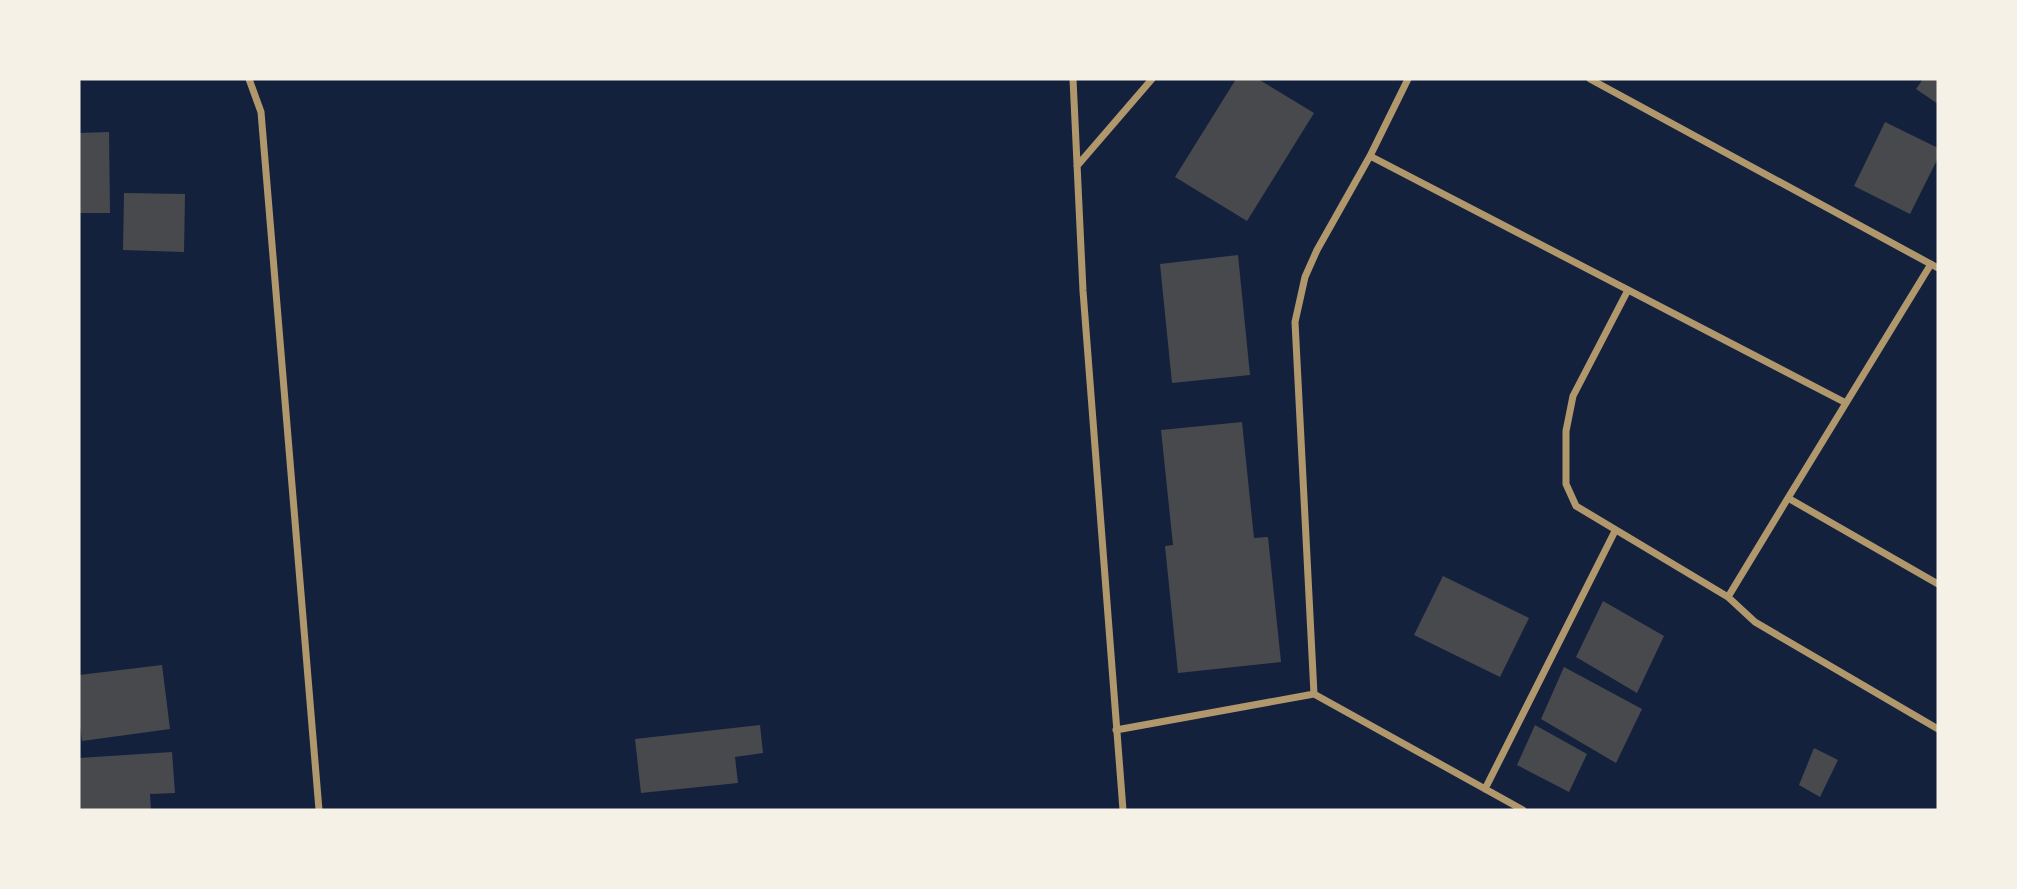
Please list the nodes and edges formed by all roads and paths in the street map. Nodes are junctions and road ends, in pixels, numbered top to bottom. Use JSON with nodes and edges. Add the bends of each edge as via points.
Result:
{"nodes":[{"id":1,"x":248,"y":79,"type":"edge"},
{"id":2,"x":1073,"y":79,"type":"edge"},
{"id":3,"x":1152,"y":79,"type":"edge"},
{"id":4,"x":1408,"y":79,"type":"edge"},
{"id":5,"x":1590,"y":79,"type":"edge"},
{"id":6,"x":1370,"y":156,"type":"junction"},
{"id":7,"x":1077,"y":166,"type":"junction"},
{"id":8,"x":1931,"y":264,"type":"junction"},
{"id":9,"x":1938,"y":268,"type":"edge"},
{"id":10,"x":1628,"y":290,"type":"junction"},
{"id":11,"x":1846,"y":403,"type":"junction"},
{"id":12,"x":1788,"y":498,"type":"junction"},
{"id":13,"x":1615,"y":531,"type":"junction"},
{"id":14,"x":1938,"y":584,"type":"edge"},
{"id":15,"x":1728,"y":597,"type":"junction"},
{"id":16,"x":1314,"y":694,"type":"junction"},
{"id":17,"x":1938,"y":729,"type":"edge"},
{"id":18,"x":1116,"y":730,"type":"junction"},
{"id":19,"x":1485,"y":789,"type":"junction"},
{"id":20,"x":319,"y":810,"type":"edge"},
{"id":21,"x":1123,"y":810,"type":"edge"},
{"id":22,"x":1523,"y":810,"type":"edge"}],
"edges":[{"from":1,"to":20,"type":"street","via":[[261,112]]},
{"from":2,"to":7,"type":"street"},
{"from":3,"to":7,"type":"street"},
{"from":4,"to":6,"type":"street"},
{"from":5,"to":8,"type":"street"},
{"from":6,"to":10,"type":"street"},
{"from":6,"to":16,"type":"street","via":[[1317,250],[1305,277],[1295,322]]},
{"from":7,"to":18,"type":"street"},
{"from":8,"to":9,"type":"street"},
{"from":8,"to":11,"type":"street"},
{"from":10,"to":11,"type":"street"},
{"from":10,"to":13,"type":"street","via":[[1573,396],[1566,431],[1566,484],[1576,506]]},
{"from":11,"to":12,"type":"street"},
{"from":12,"to":14,"type":"street"},
{"from":12,"to":15,"type":"street"},
{"from":13,"to":15,"type":"street"},
{"from":13,"to":19,"type":"street"},
{"from":15,"to":17,"type":"street","via":[[1755,622]]},
{"from":16,"to":18,"type":"street"},
{"from":16,"to":19,"type":"street"},
{"from":18,"to":21,"type":"street"},
{"from":19,"to":22,"type":"street"}]}
